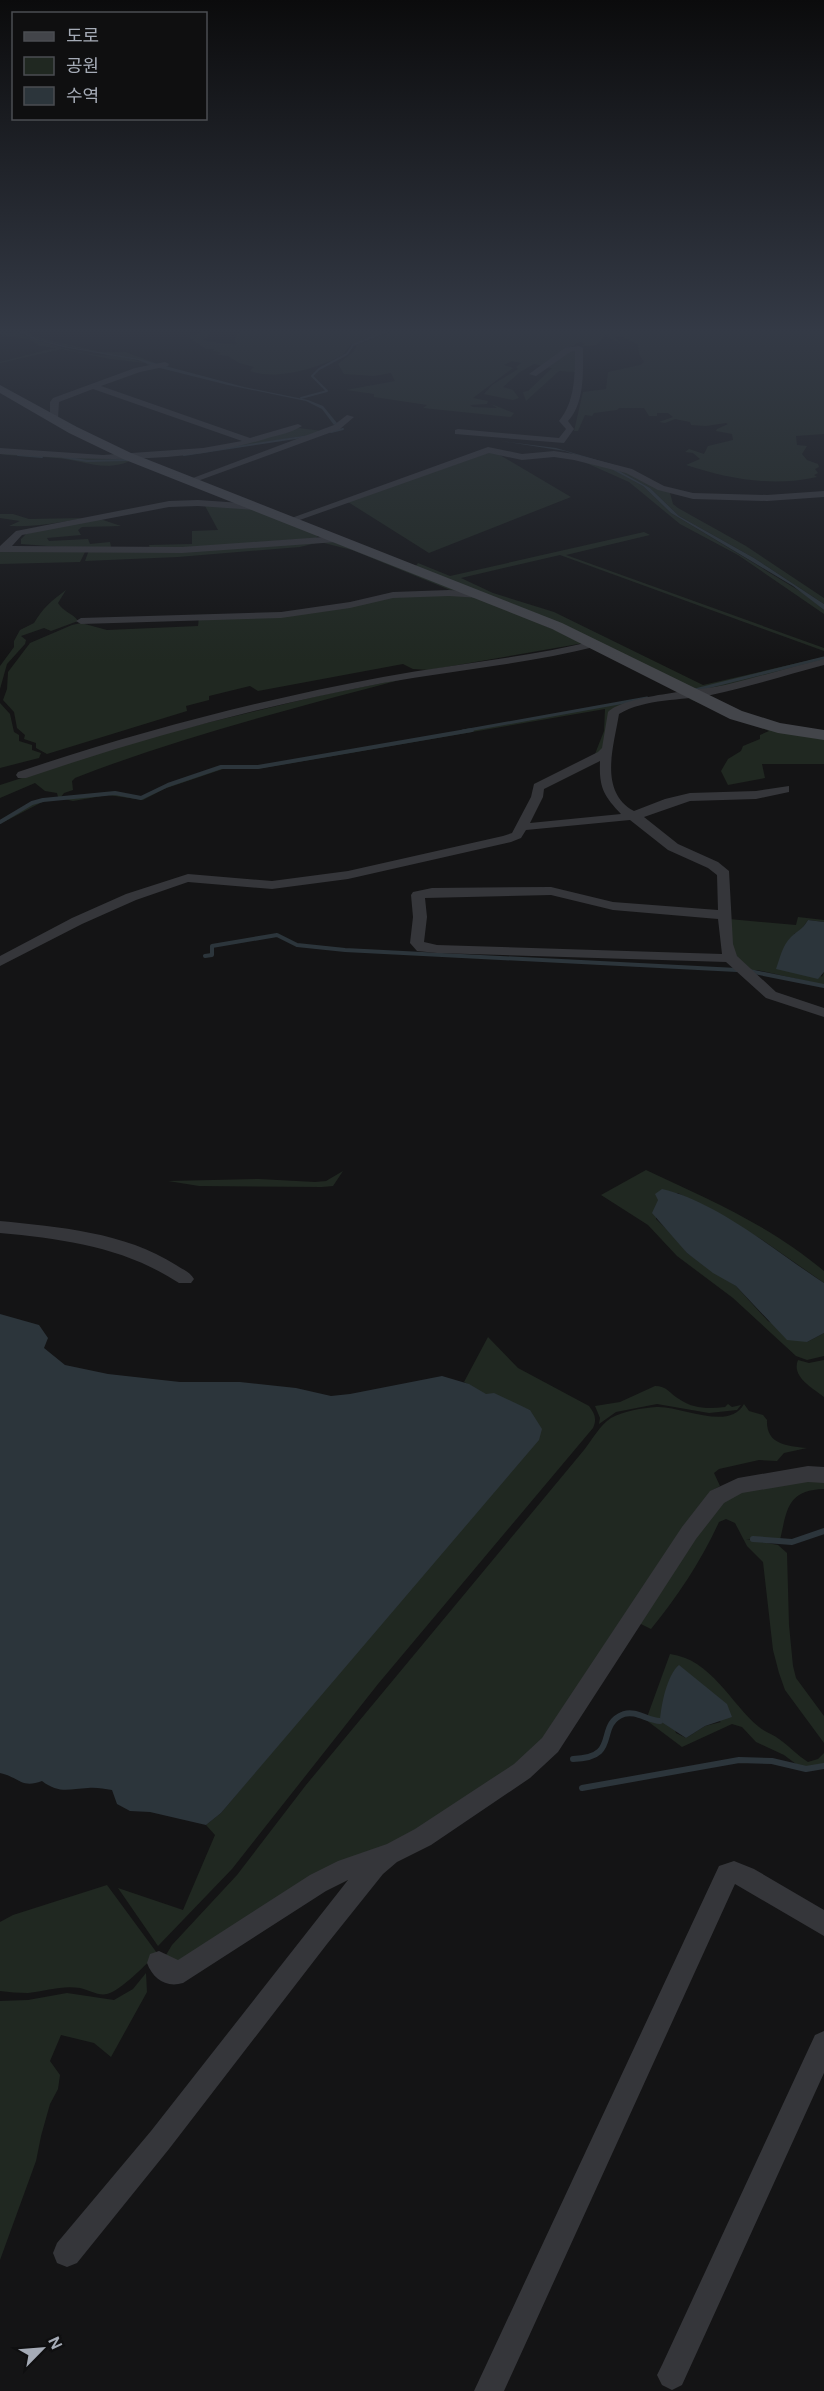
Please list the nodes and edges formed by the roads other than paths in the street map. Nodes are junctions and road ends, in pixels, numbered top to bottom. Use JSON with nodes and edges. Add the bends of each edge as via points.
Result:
{"nodes":[{"id":1,"x":96,"y":440,"type":"edge"},
{"id":2,"x":246,"y":440,"type":"edge"},
{"id":3,"x":255,"y":440,"type":"edge"},
{"id":4,"x":303,"y":440,"type":"edge"},
{"id":5,"x":498,"y":440,"type":"joint"},
{"id":6,"x":562,"y":440,"type":"edge"},
{"id":7,"x":250,"y":441,"type":"junction"},
{"id":8,"x":488,"y":450,"type":"junction"},
{"id":9,"x":0,"y":451,"type":"edge"},
{"id":10,"x":128,"y":456,"type":"junction"},
{"id":11,"x":189,"y":481,"type":"junction"},
{"id":12,"x":824,"y":494,"type":"edge"},
{"id":13,"x":256,"y":507,"type":"junction"},
{"id":14,"x":291,"y":520,"type":"junction"},
{"id":15,"x":337,"y":539,"type":"junction"},
{"id":16,"x":2,"y":549,"type":"edge"},
{"id":17,"x":481,"y":595,"type":"junction"},
{"id":18,"x":81,"y":621,"type":"dead end"},
{"id":19,"x":594,"y":644,"type":"junction"},
{"id":20,"x":824,"y":662,"type":"edge"},
{"id":21,"x":695,"y":695,"type":"junction"},
{"id":22,"x":824,"y":735,"type":"edge"},
{"id":23,"x":606,"y":751,"type":"junction"},
{"id":24,"x":22,"y":775,"type":"dead end"},
{"id":25,"x":785,"y":789,"type":"dead end"},
{"id":26,"x":632,"y":816,"type":"junction"},
{"id":27,"x":522,"y":827,"type":"junction"},
{"id":28,"x":724,"y":915,"type":"junction"},
{"id":29,"x":730,"y":958,"type":"junction"},
{"id":30,"x":0,"y":962,"type":"edge"},
{"id":31,"x":824,"y":1014,"type":"edge"},
{"id":32,"x":0,"y":1227,"type":"edge"},
{"id":33,"x":185,"y":1279,"type":"dead end"},
{"id":34,"x":824,"y":1475,"type":"edge"},
{"id":35,"x":393,"y":1852,"type":"junction"},
{"id":36,"x":824,"y":1923,"type":"edge"},
{"id":37,"x":159,"y":1964,"type":"dead end"},
{"id":38,"x":824,"y":2044,"type":"edge"},
{"id":39,"x":67,"y":2253,"type":"dead end"},
{"id":40,"x":672,"y":2375,"type":"dead end"},
{"id":41,"x":489,"y":2391,"type":"edge"}],
"edges":[{"from":1,"to":10,"type":"street"},
{"from":2,"to":7,"type":"street"},
{"from":3,"to":7,"type":"street"},
{"from":4,"to":11,"type":"street"},
{"from":5,"to":6,"type":"street"},
{"from":5,"to":8,"type":"street"},
{"from":7,"to":10,"type":"street","via":[[213,450]]},
{"from":8,"to":12,"type":"street","via":[[522,457],[574,457],[629,471],[683,495],[767,498]]},
{"from":8,"to":14,"type":"street"},
{"from":9,"to":10,"type":"street"},
{"from":10,"to":11,"type":"street"},
{"from":11,"to":13,"type":"street"},
{"from":13,"to":14,"type":"street"},
{"from":13,"to":16,"type":"street","via":[[169,504],[19,533]]},
{"from":14,"to":15,"type":"street"},
{"from":15,"to":16,"type":"street","via":[[182,550]]},
{"from":15,"to":17,"type":"street"},
{"from":17,"to":18,"type":"street","via":[[393,595],[273,615]]},
{"from":17,"to":19,"type":"street"},
{"from":19,"to":21,"type":"street"},
{"from":19,"to":24,"type":"street","via":[[320,694],[146,736]]},
{"from":20,"to":21,"type":"street"},
{"from":21,"to":22,"type":"street","via":[[736,715],[778,728]]},
{"from":21,"to":23,"type":"street","via":[[620,708],[614,712]]},
{"from":23,"to":26,"type":"street","via":[[608,791]]},
{"from":23,"to":27,"type":"street","via":[[538,788]]},
{"from":25,"to":26,"type":"street","via":[[756,795],[690,797]]},
{"from":26,"to":27,"type":"street"},
{"from":26,"to":28,"type":"street","via":[[673,847],[721,870]]},
{"from":27,"to":30,"type":"street","via":[[517,835],[479,847],[348,875],[272,885],[188,879],[172,882],[77,921]]},
{"from":28,"to":29,"type":"street"},
{"from":28,"to":29,"type":"street","via":[[613,906],[551,891],[432,892],[417,898],[417,943],[422,948],[437,949]]},
{"from":29,"to":31,"type":"street","via":[[771,995]]},
{"from":32,"to":33,"type":"street","via":[[55,1233],[121,1247],[170,1268]]},
{"from":34,"to":35,"type":"street","via":[[808,1474],[738,1486],[717,1497],[689,1533],[550,1745],[522,1771],[423,1837]]},
{"from":35,"to":37,"type":"street","via":[[318,1883],[183,1971],[172,1974]]},
{"from":35,"to":39,"type":"street","via":[[375,1866],[325,1926],[160,2140]]},
{"from":36,"to":41,"type":"street","via":[[746,1877],[734,1872],[727,1874]]},
{"from":38,"to":40,"type":"street"}]}
